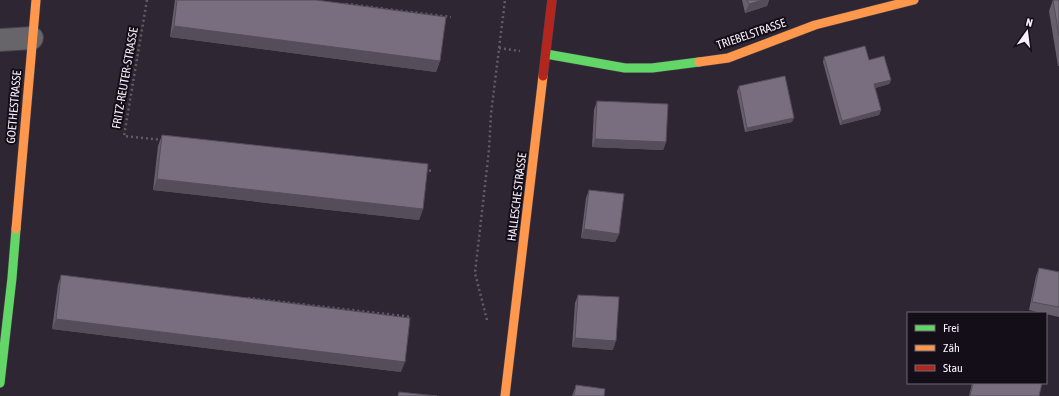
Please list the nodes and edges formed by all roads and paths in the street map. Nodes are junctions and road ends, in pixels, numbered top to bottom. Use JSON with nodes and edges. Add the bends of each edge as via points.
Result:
{"nodes":[{"id":1,"x":36,"y":0,"type":"edge"},
{"id":2,"x":147,"y":0,"type":"edge"},
{"id":3,"x":505,"y":0,"type":"edge"},
{"id":4,"x":552,"y":0,"type":"edge"},
{"id":5,"x":914,"y":0,"type":"edge"},
{"id":6,"x":344,"y":4,"type":"edge"},
{"id":7,"x":451,"y":17,"type":"dead end"},
{"id":8,"x":32,"y":38,"type":"junction"},
{"id":9,"x":0,"y":40,"type":"edge"},
{"id":10,"x":546,"y":54,"type":"junction"},
{"id":11,"x":164,"y":140,"type":"edge"},
{"id":12,"x":418,"y":170,"type":"edge"},
{"id":13,"x":434,"y":171,"type":"dead end"},
{"id":14,"x":241,"y":297,"type":"edge"},
{"id":15,"x":412,"y":317,"type":"dead end"},
{"id":16,"x":488,"y":325,"type":"dead end"},
{"id":17,"x":0,"y":383,"type":"edge"},
{"id":18,"x":505,"y":396,"type":"edge"}],
"edges":[{"from":1,"to":8,"type":"street","name":"GOETHESTRASSE"},
{"from":2,"to":11,"type":"path","name":"FRITZ-REUTER-STRASSE","via":[[124,136]]},
{"from":3,"to":16,"type":"path","via":[[475,273]]},
{"from":4,"to":10,"type":"street","name":"HALLESCHE STRASSE"},
{"from":5,"to":10,"type":"street","name":"TRIEBELSTRASSE","via":[[815,25],[728,58],[652,68],[625,68]]},
{"from":6,"to":7,"type":"path"},
{"from":8,"to":9,"type":"street"},
{"from":8,"to":17,"type":"street","name":"GOETHESTRASSE","via":[[12,278]]},
{"from":10,"to":18,"type":"street","name":"HALLESCHE STRASSE"},
{"from":12,"to":13,"type":"path"},
{"from":14,"to":15,"type":"path"}]}
